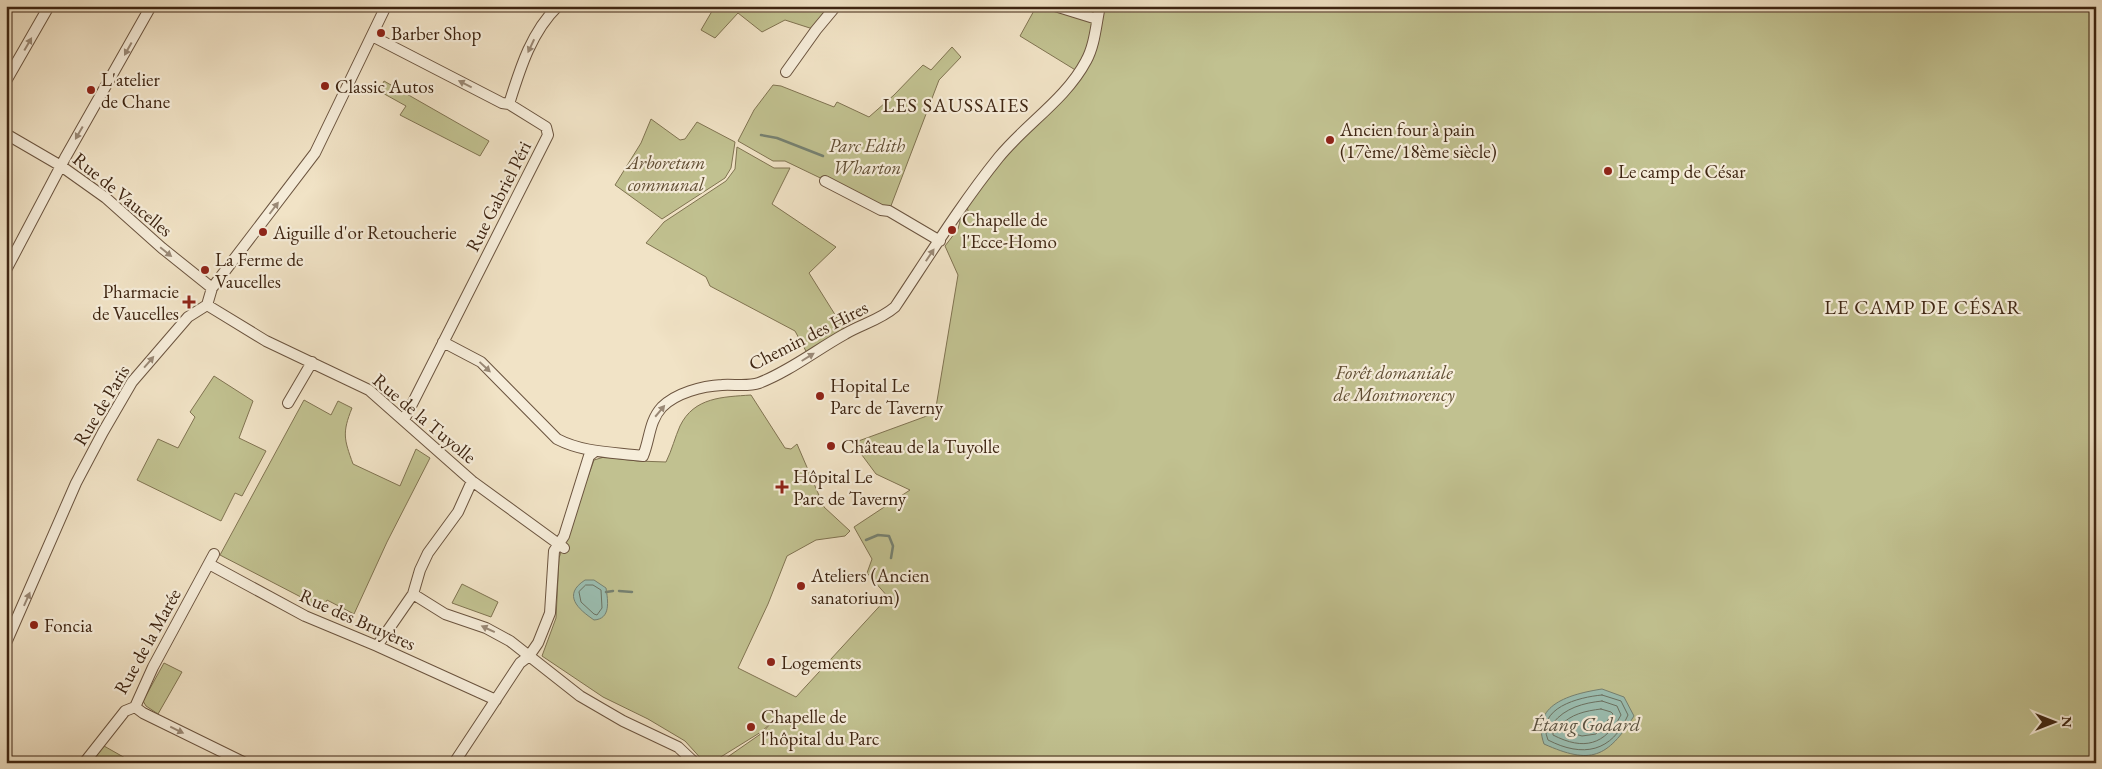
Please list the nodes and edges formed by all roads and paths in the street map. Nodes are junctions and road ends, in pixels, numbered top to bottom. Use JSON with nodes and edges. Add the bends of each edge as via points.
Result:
{"nodes":[{"id":1,"x":49,"y":6,"type":"edge"},
{"id":2,"x":152,"y":6,"type":"edge"},
{"id":3,"x":386,"y":6,"type":"edge"},
{"id":4,"x":558,"y":6,"type":"edge"},
{"id":5,"x":836,"y":6,"type":"edge"},
{"id":6,"x":1055,"y":6,"type":"edge"},
{"id":7,"x":1100,"y":6,"type":"edge"},
{"id":8,"x":1098,"y":19,"type":"junction"},
{"id":9,"x":372,"y":36,"type":"junction"},
{"id":10,"x":786,"y":72,"type":"dead end"},
{"id":11,"x":6,"y":81,"type":"edge"},
{"id":12,"x":508,"y":104,"type":"junction"},
{"id":13,"x":6,"y":134,"type":"edge"},
{"id":14,"x":61,"y":166,"type":"junction"},
{"id":15,"x":825,"y":181,"type":"dead end"},
{"id":16,"x":966,"y":200,"type":"junction"},
{"id":17,"x":968,"y":211,"type":"dead end"},
{"id":18,"x":940,"y":241,"type":"junction"},
{"id":19,"x":6,"y":270,"type":"edge"},
{"id":20,"x":212,"y":288,"type":"junction"},
{"id":21,"x":206,"y":305,"type":"junction"},
{"id":22,"x":443,"y":342,"type":"junction"},
{"id":23,"x":312,"y":362,"type":"junction"},
{"id":24,"x":288,"y":403,"type":"dead end"},
{"id":25,"x":404,"y":420,"type":"junction"},
{"id":26,"x":594,"y":452,"type":"junction"},
{"id":27,"x":472,"y":481,"type":"junction"},
{"id":28,"x":561,"y":547,"type":"junction"},
{"id":29,"x":214,"y":554,"type":"dead end"},
{"id":30,"x":209,"y":564,"type":"junction"},
{"id":31,"x":413,"y":594,"type":"junction"},
{"id":32,"x":6,"y":643,"type":"edge"},
{"id":33,"x":377,"y":646,"type":"junction"},
{"id":34,"x":529,"y":656,"type":"junction"},
{"id":35,"x":496,"y":700,"type":"junction"},
{"id":36,"x":135,"y":707,"type":"junction"},
{"id":37,"x":84,"y":763,"type":"edge"},
{"id":38,"x":245,"y":763,"type":"edge"},
{"id":39,"x":454,"y":763,"type":"edge"},
{"id":40,"x":695,"y":763,"type":"edge"}],
"edges":[{"from":11,"to":1,"type":"street","one_way":true},
{"from":2,"to":14,"type":"street","one_way":true},
{"from":3,"to":9,"type":"street"},
{"from":4,"to":12,"type":"street","one_way":true,"via":[[539,28]]},
{"from":5,"to":10,"type":"street"},
{"from":6,"to":8,"type":"street"},
{"from":7,"to":8,"type":"street","name":"Chemin des Hires"},
{"from":8,"to":16,"type":"street","name":"Chemin des Hires","via":[[1087,60],[1076,77],[1001,156]]},
{"from":12,"to":9,"type":"street","name":"Rue Gabriel Péri","one_way":true},
{"from":20,"to":9,"type":"street","one_way":true,"via":[[315,153]]},
{"from":12,"to":22,"type":"street","name":"Rue Gabriel Péri","via":[[546,127],[548,135]]},
{"from":13,"to":14,"type":"street","name":"Rue de Vaucelles"},
{"from":14,"to":19,"type":"street"},
{"from":14,"to":20,"type":"street","name":"Rue de Vaucelles","one_way":true,"via":[[106,198]]},
{"from":15,"to":18,"type":"street","via":[[880,210],[889,211]]},
{"from":16,"to":17,"type":"street"},
{"from":16,"to":18,"type":"street","name":"Chemin des Hires"},
{"from":26,"to":18,"type":"street","name":"Chemin des Hires","one_way":true,"via":[[643,456],[654,418],[670,400],[711,386],[757,384],[846,333],[886,315],[895,307]]},
{"from":20,"to":21,"type":"street"},
{"from":21,"to":23,"type":"street","name":"Rue de la Tuyolle","via":[[266,341]]},
{"from":32,"to":21,"type":"street","name":"Rue de Paris","one_way":true,"via":[[76,483],[132,382],[188,317]]},
{"from":22,"to":25,"type":"street","name":"Rue Gabriel Péri"},
{"from":22,"to":26,"type":"street","name":"Chemin des Hires","one_way":true,"via":[[481,362],[551,435]]},
{"from":23,"to":24,"type":"street"},
{"from":23,"to":25,"type":"street","name":"Rue de la Tuyolle","via":[[369,390]]},
{"from":25,"to":27,"type":"street","name":"Rue de la Tuyolle"},
{"from":26,"to":28,"type":"street","via":[[589,456]]},
{"from":27,"to":28,"type":"street","name":"Rue de la Tuyolle"},
{"from":27,"to":31,"type":"street","via":[[458,512],[428,553]]},
{"from":28,"to":34,"type":"street","via":[[554,551],[550,613]]},
{"from":29,"to":30,"type":"street","name":"Rue de la Marée"},
{"from":30,"to":33,"type":"street","name":"Rue des Bruyères","via":[[305,616]]},
{"from":30,"to":36,"type":"street","name":"Rue de la Marée"},
{"from":31,"to":33,"type":"street"},
{"from":34,"to":31,"type":"street","one_way":true,"via":[[486,628],[445,614]]},
{"from":33,"to":35,"type":"street","name":"Rue des Bruyères"},
{"from":34,"to":35,"type":"street","via":[[520,663]]},
{"from":34,"to":40,"type":"street","via":[[580,696],[678,747]]},
{"from":35,"to":39,"type":"street"},
{"from":36,"to":37,"type":"street","name":"Rue de la Marée","via":[[125,711]]},
{"from":36,"to":38,"type":"street","one_way":true}]}
